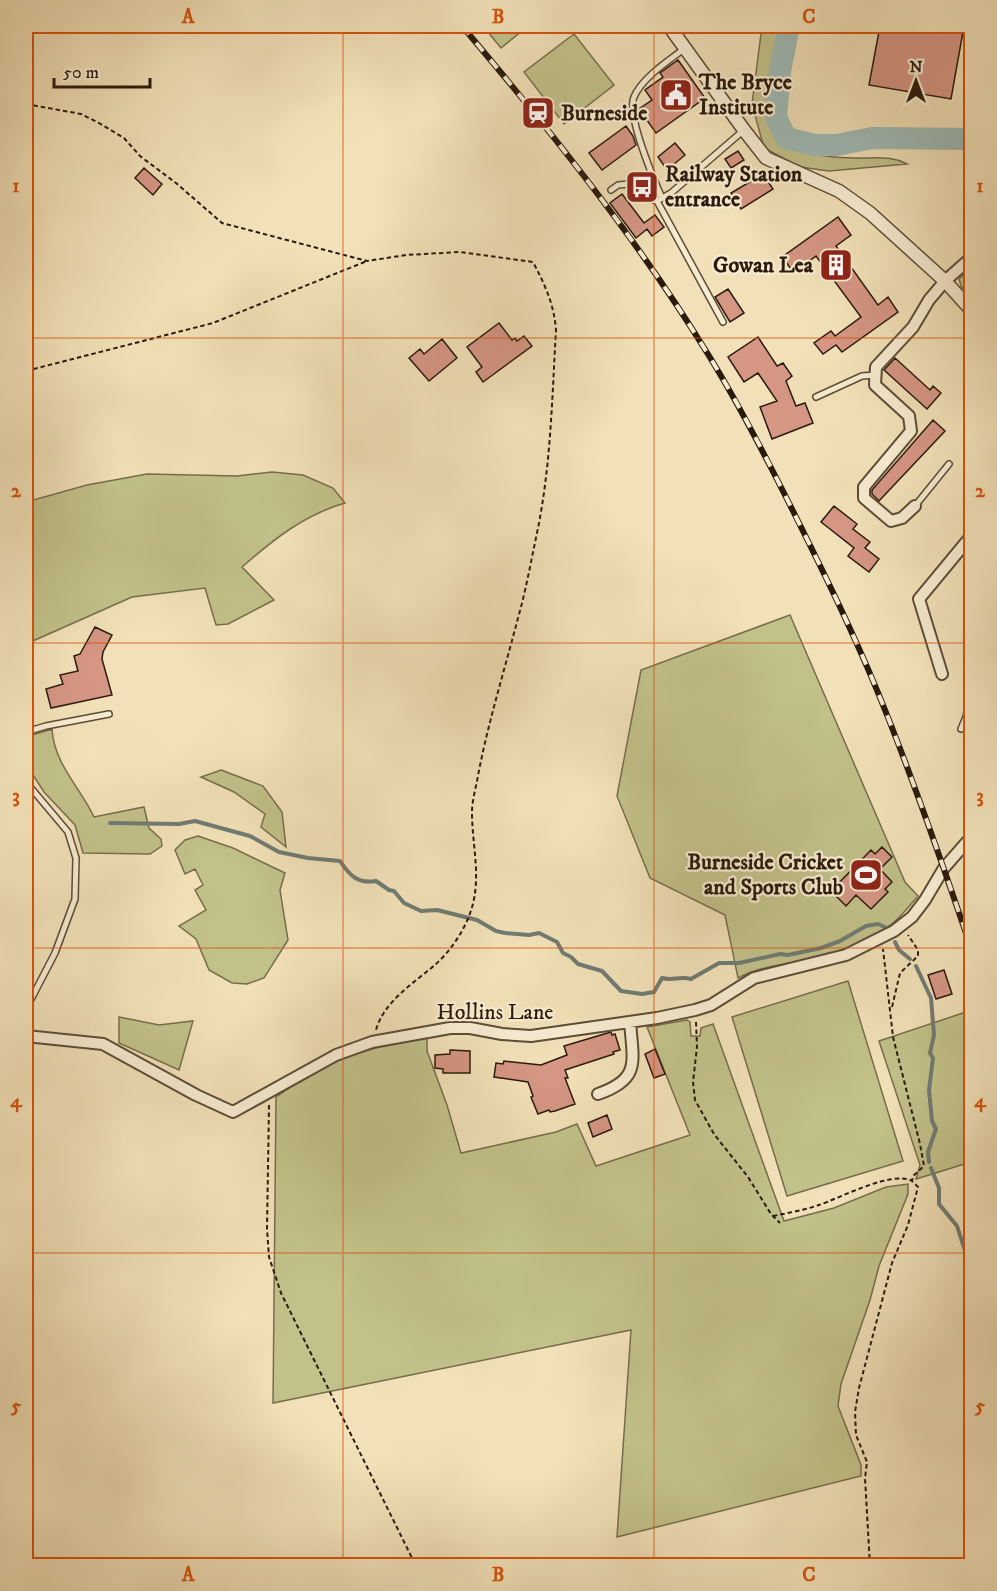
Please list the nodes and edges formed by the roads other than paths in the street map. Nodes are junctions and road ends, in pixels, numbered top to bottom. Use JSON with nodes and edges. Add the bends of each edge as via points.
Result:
{"nodes":[{"id":1,"x":669,"y":26,"type":"edge"},
{"id":2,"x":685,"y":48,"type":"junction"},
{"id":3,"x":744,"y":130,"type":"junction"},
{"id":4,"x":611,"y":190,"type":"dead end"},
{"id":5,"x":660,"y":200,"type":"junction"},
{"id":6,"x":972,"y":257,"type":"edge"},
{"id":7,"x":945,"y":281,"type":"junction"},
{"id":8,"x":972,"y":310,"type":"edge"},
{"id":9,"x":723,"y":322,"type":"dead end"},
{"id":10,"x":875,"y":375,"type":"junction"},
{"id":11,"x":816,"y":398,"type":"dead end"},
{"id":12,"x":949,"y":464,"type":"dead end"},
{"id":13,"x":915,"y":506,"type":"joint"},
{"id":14,"x":972,"y":535,"type":"edge"},
{"id":15,"x":942,"y":674,"type":"dead end"},
{"id":16,"x":972,"y":686,"type":"edge"},
{"id":17,"x":109,"y":714,"type":"dead end"},
{"id":18,"x":961,"y":729,"type":"dead end"},
{"id":19,"x":26,"y":732,"type":"edge"},
{"id":20,"x":26,"y":782,"type":"edge"},
{"id":21,"x":972,"y":836,"type":"edge"},
{"id":22,"x":26,"y":1009,"type":"edge"},
{"id":23,"x":630,"y":1022,"type":"junction"},
{"id":24,"x":26,"y":1036,"type":"edge"},
{"id":25,"x":598,"y":1094,"type":"dead end"}],
"edges":[{"from":1,"to":2,"type":"street"},
{"from":2,"to":3,"type":"street"},
{"from":2,"to":5,"type":"lane","via":[[660,67],[633,101],[636,126]]},
{"from":3,"to":5,"type":"lane"},
{"from":3,"to":7,"type":"street","via":[[766,158],[839,191],[870,213]]},
{"from":4,"to":5,"type":"lane","via":[[629,184],[643,197]]},
{"from":5,"to":9,"type":"lane"},
{"from":6,"to":7,"type":"street"},
{"from":7,"to":8,"type":"street"},
{"from":7,"to":10,"type":"street","via":[[913,327],[876,367]]},
{"from":10,"to":11,"type":"lane","via":[[862,376]]},
{"from":10,"to":13,"type":"street","via":[[875,385],[909,416],[910,430],[864,487],[864,498],[891,521],[902,518]]},
{"from":12,"to":13,"type":"lane"},
{"from":14,"to":15,"type":"street","via":[[919,599]]},
{"from":16,"to":18,"type":"lane"},
{"from":17,"to":19,"type":"lane"},
{"from":20,"to":22,"type":"lane","via":[[68,832],[76,858],[75,899],[55,953]]},
{"from":21,"to":23,"type":"street","name":"Hollins Lane","via":[[944,867],[912,917],[881,938],[846,955],[754,978],[711,1005]]},
{"from":23,"to":24,"type":"street","name":"Hollins Lane","via":[[531,1036],[450,1028],[372,1042],[336,1054],[233,1112],[103,1044]]},
{"from":23,"to":25,"type":"street","via":[[632,1063],[627,1078],[618,1087]]}]}
